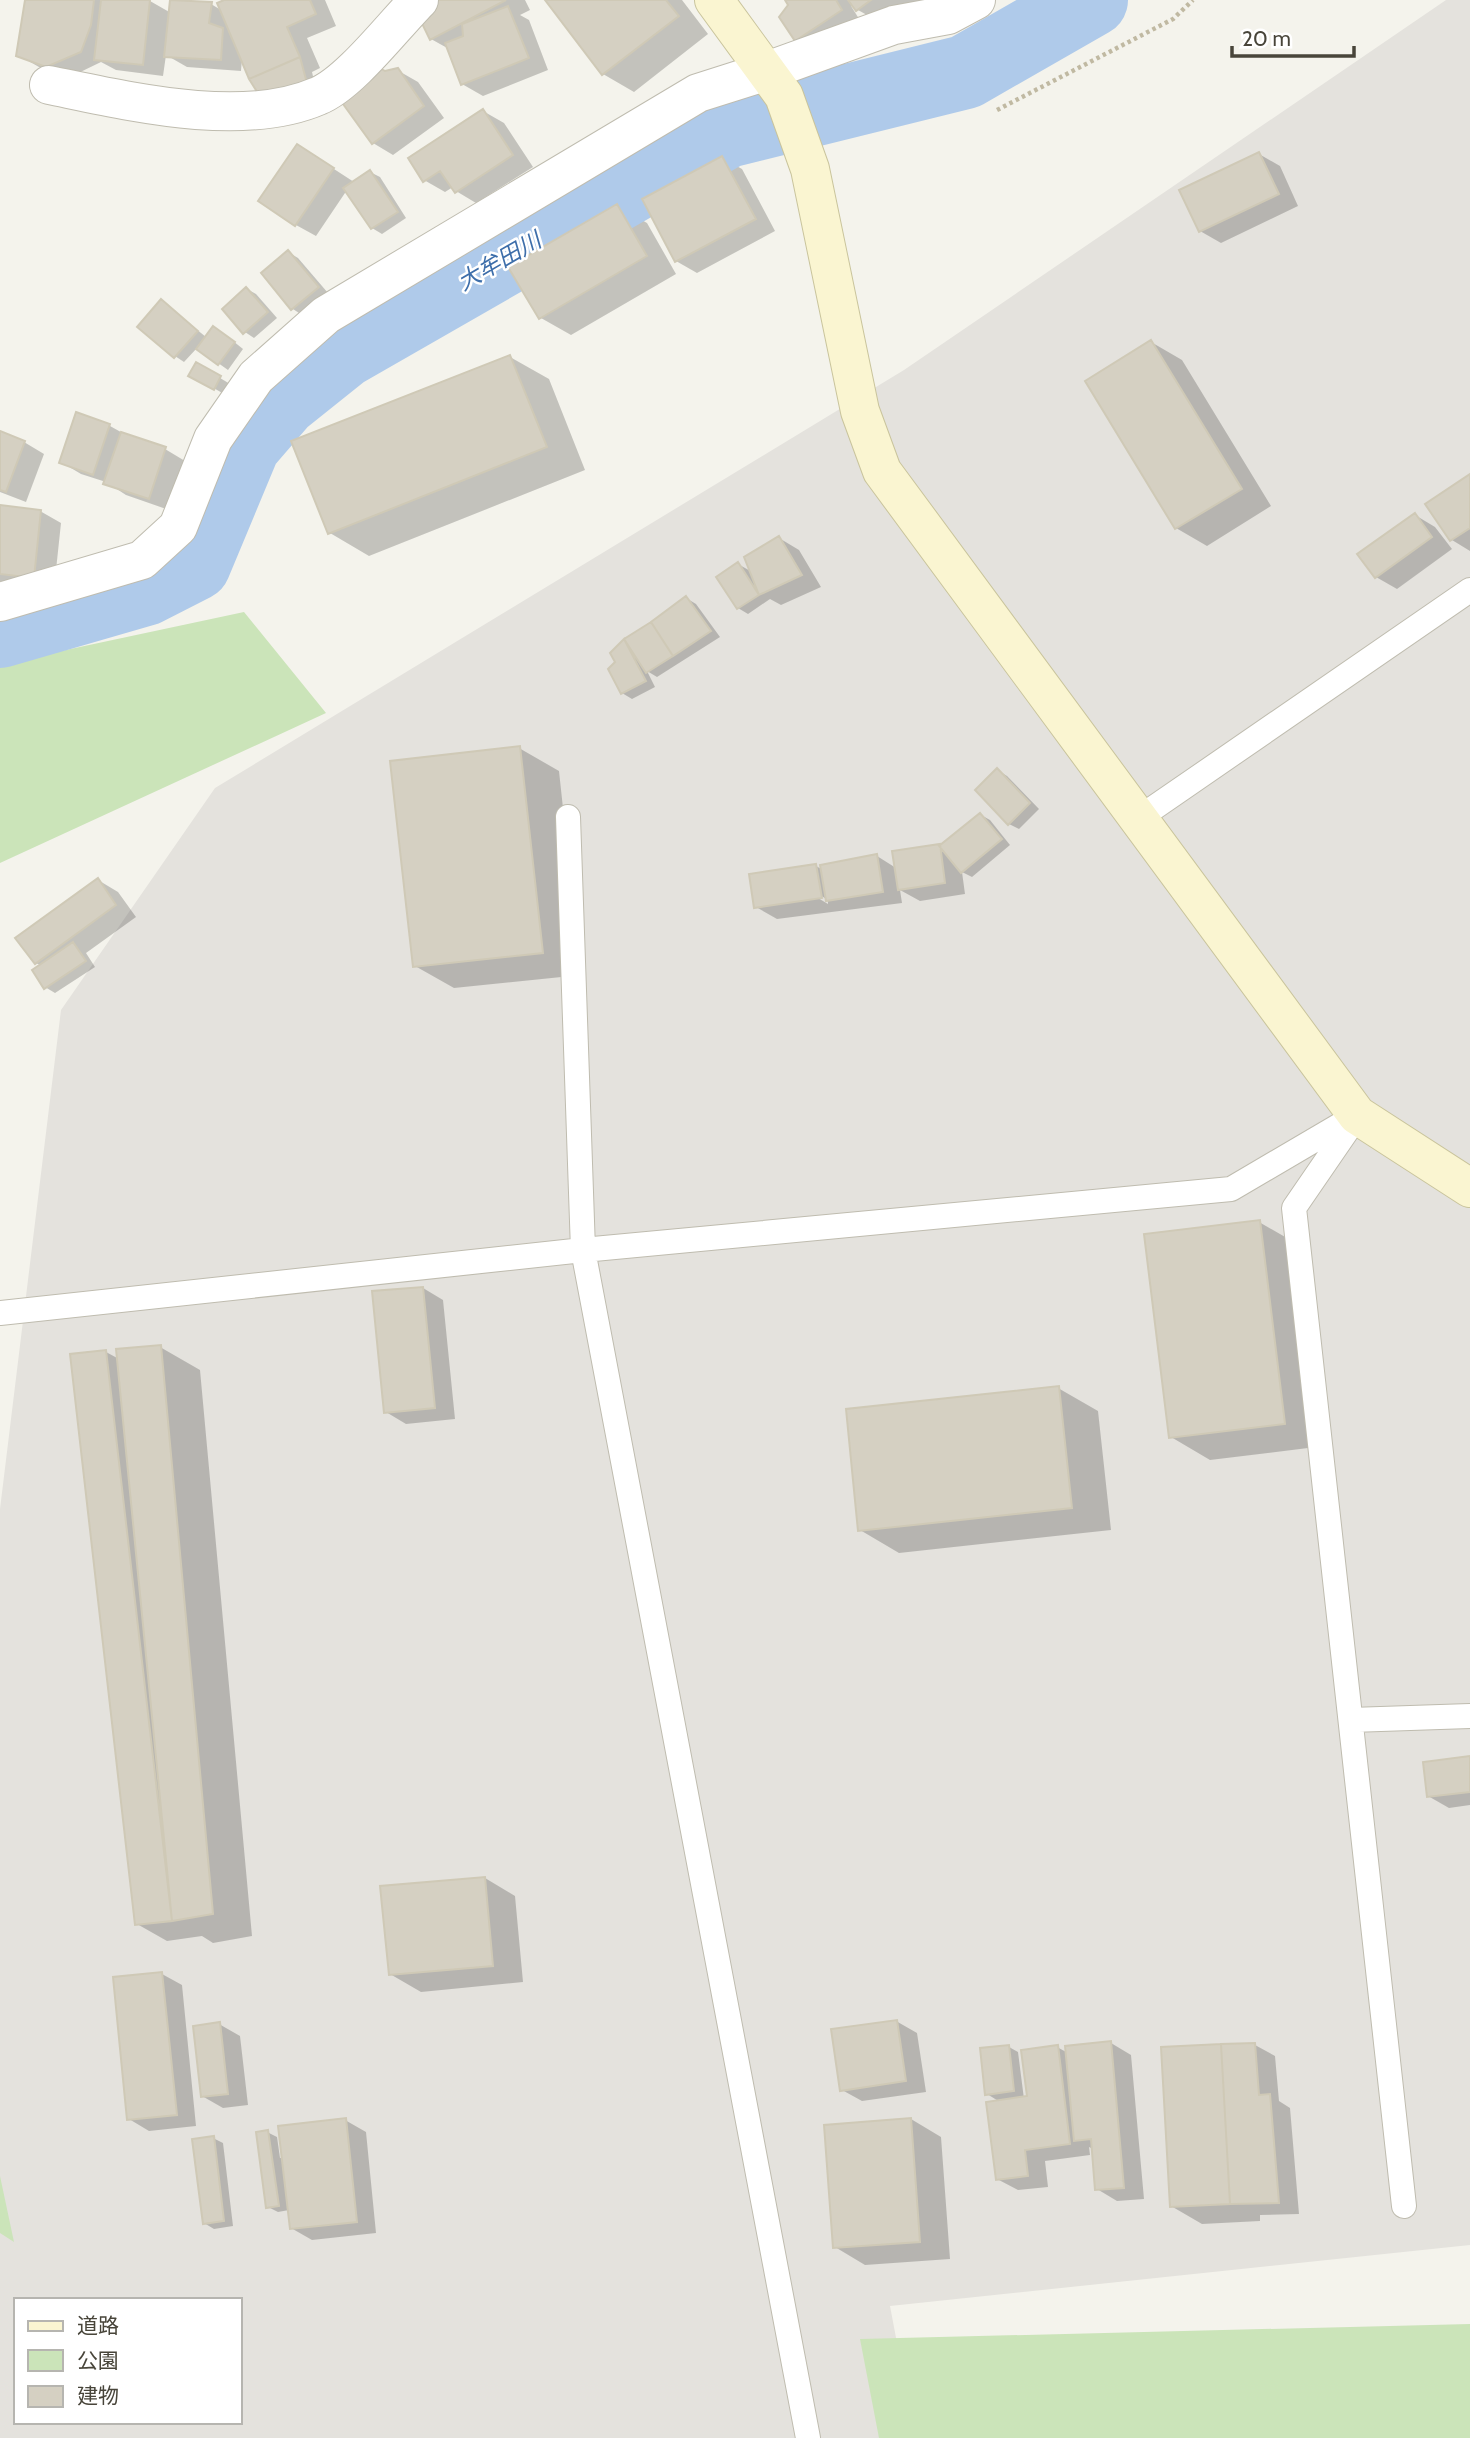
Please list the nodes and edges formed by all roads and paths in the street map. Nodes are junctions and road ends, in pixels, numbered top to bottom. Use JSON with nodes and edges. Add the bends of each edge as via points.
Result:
{"nodes":[{"id":1,"x":419,"y":0,"type":"edge"},
{"id":2,"x":714,"y":0,"type":"edge"},
{"id":3,"x":976,"y":0,"type":"edge"},
{"id":4,"x":1194,"y":0,"type":"edge"},
{"id":5,"x":767,"y":71,"type":"junction"},
{"id":6,"x":49,"y":85,"type":"dead end"},
{"id":7,"x":997,"y":110,"type":"dead end"},
{"id":8,"x":1470,"y":590,"type":"edge"},
{"id":9,"x":0,"y":603,"type":"edge"},
{"id":10,"x":568,"y":817,"type":"dead end"},
{"id":11,"x":1139,"y":818,"type":"junction"},
{"id":12,"x":1357,"y":1115,"type":"junction"},
{"id":13,"x":1470,"y":1188,"type":"edge"},
{"id":14,"x":583,"y":1250,"type":"junction"},
{"id":15,"x":0,"y":1313,"type":"edge"},
{"id":16,"x":1470,"y":1716,"type":"edge"},
{"id":17,"x":1351,"y":1720,"type":"junction"},
{"id":18,"x":1404,"y":2206,"type":"dead end"},
{"id":19,"x":808,"y":2438,"type":"edge"}],
"edges":[{"from":1,"to":6,"type":"street","via":[[346,78],[319,96],[271,110],[157,107]]},
{"from":2,"to":5,"type":"street"},
{"from":3,"to":5,"type":"street","via":[[948,15],[894,24]]},
{"from":4,"to":7,"type":"path","via":[[1173,19]]},
{"from":5,"to":9,"type":"street","via":[[698,93],[326,315],[256,377],[213,439],[178,527],[142,560]]},
{"from":5,"to":11,"type":"street","via":[[784,96],[810,169],[860,411],[882,471]]},
{"from":8,"to":11,"type":"lane"},
{"from":10,"to":14,"type":"lane"},
{"from":11,"to":12,"type":"street"},
{"from":12,"to":13,"type":"street"},
{"from":12,"to":14,"type":"lane","via":[[1231,1189]]},
{"from":12,"to":17,"type":"lane","via":[[1294,1208]]},
{"from":14,"to":15,"type":"lane"},
{"from":14,"to":19,"type":"lane"},
{"from":16,"to":17,"type":"lane"},
{"from":17,"to":18,"type":"lane"}]}
